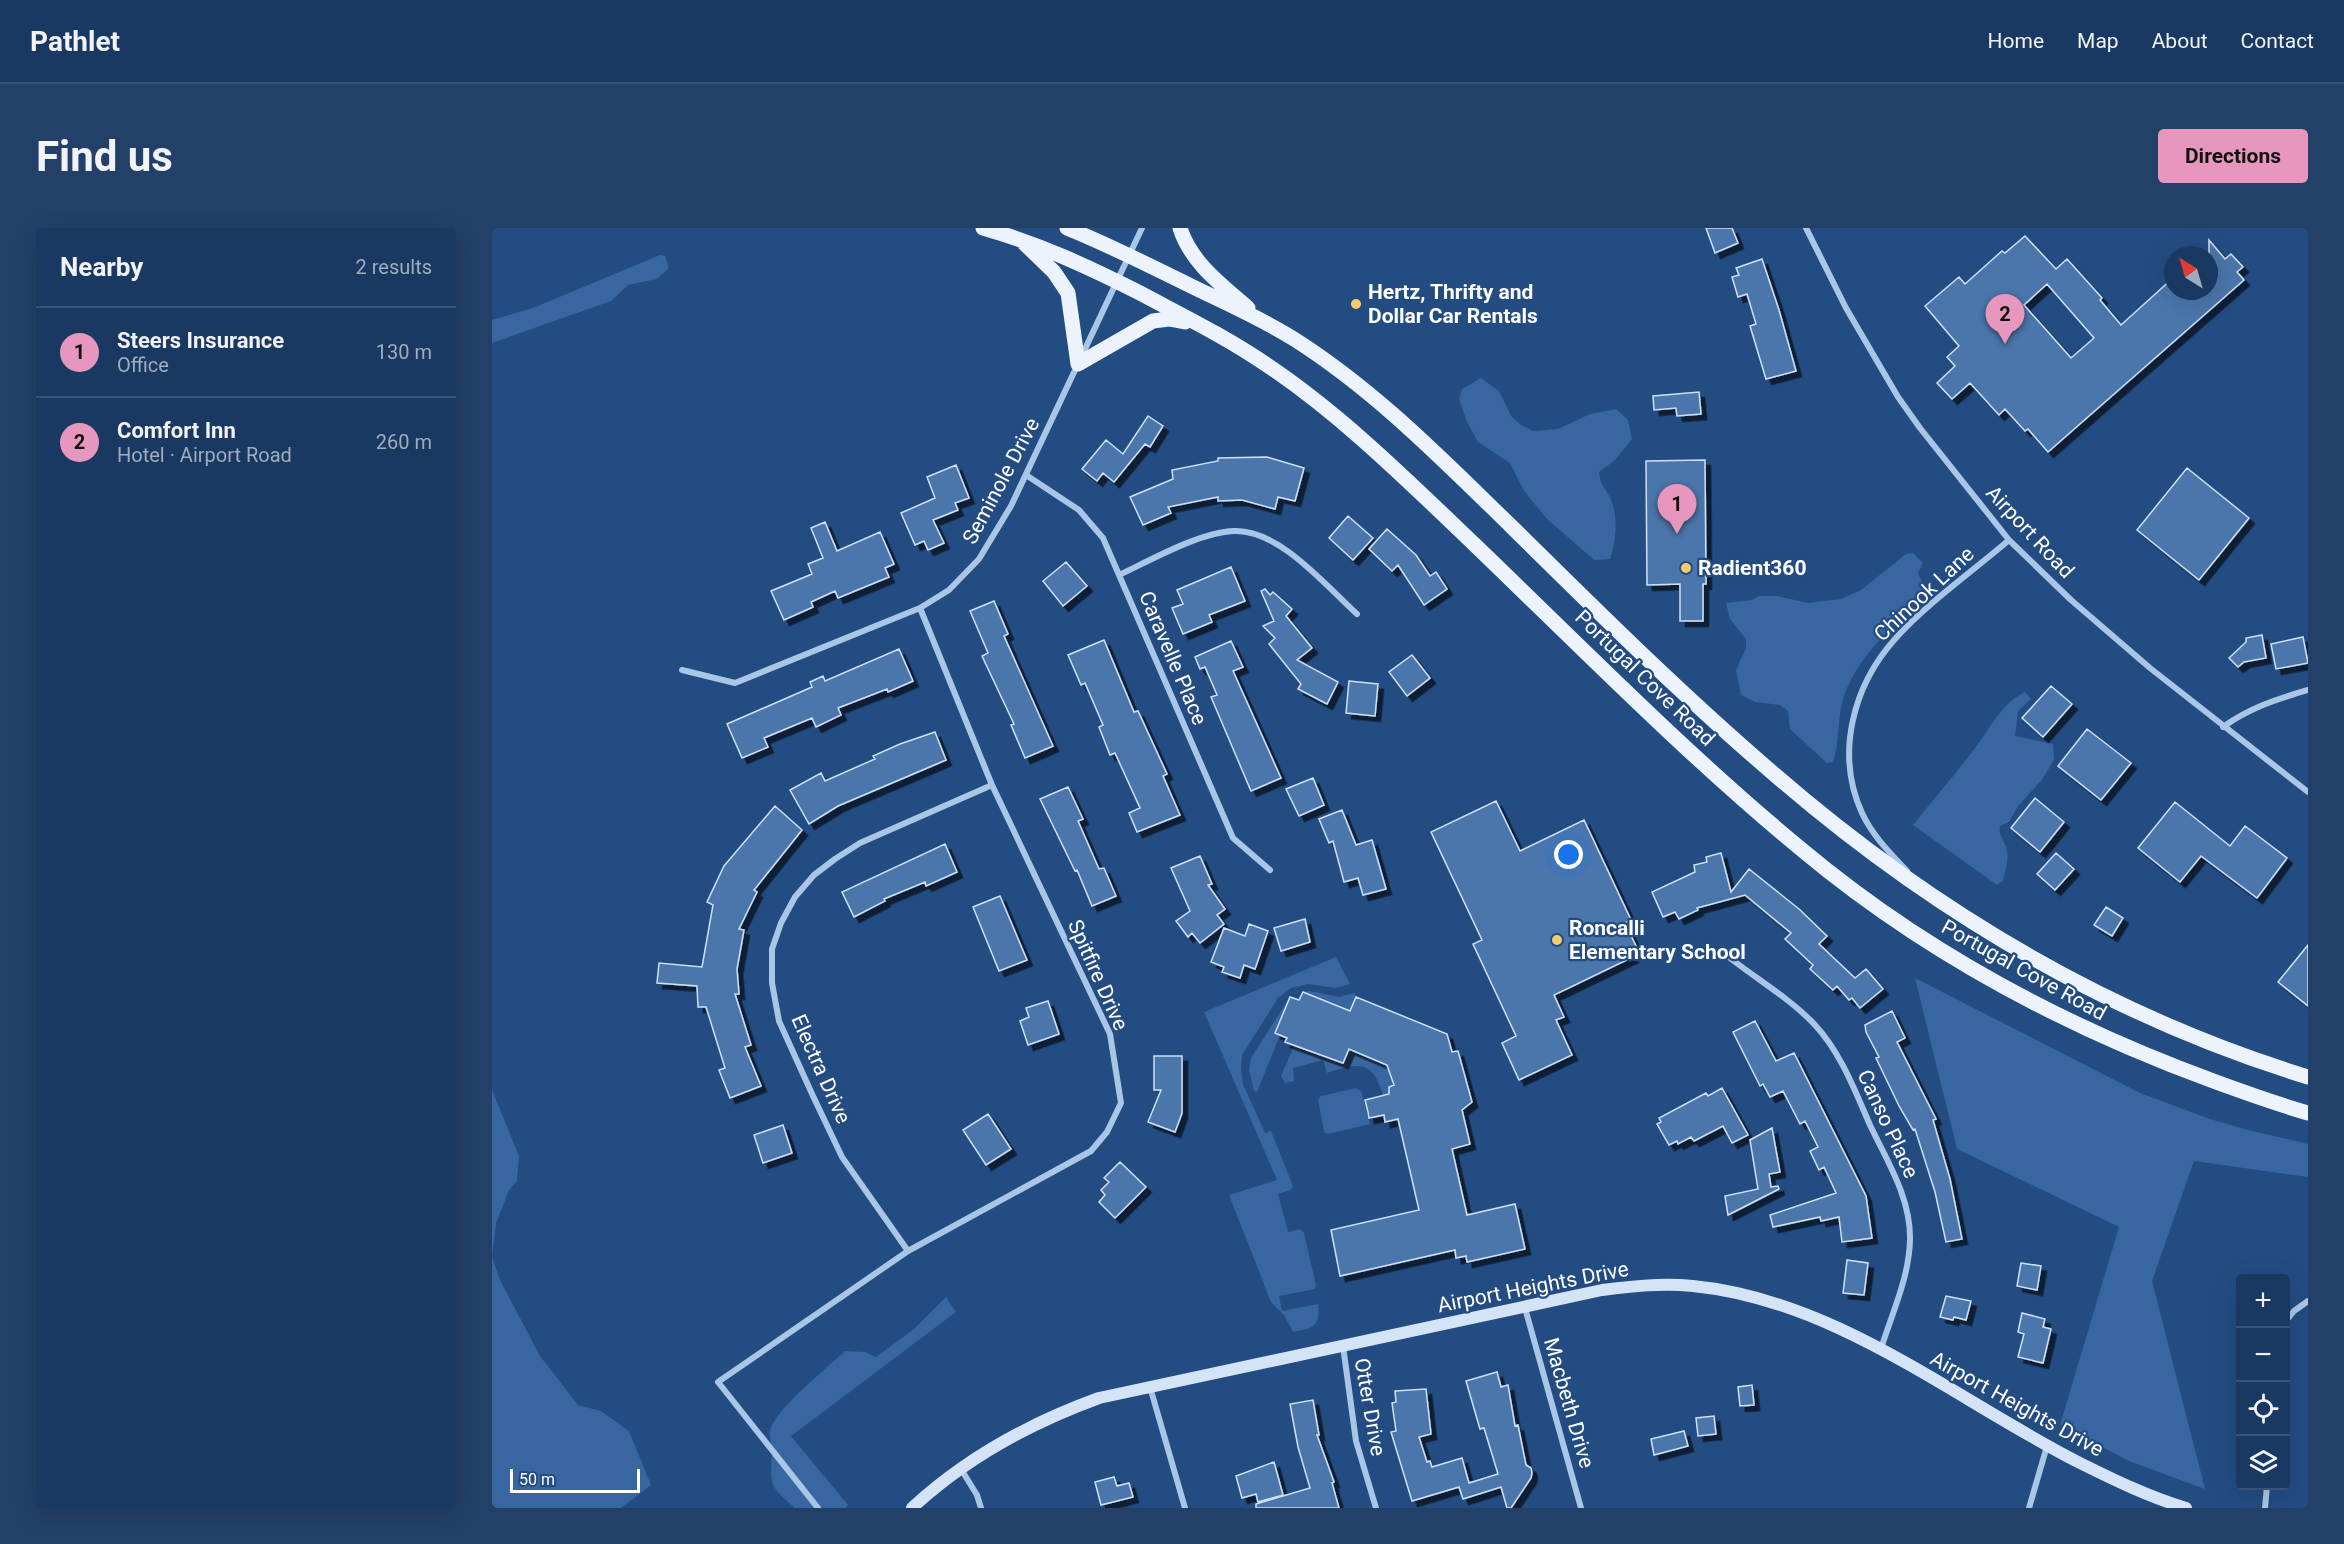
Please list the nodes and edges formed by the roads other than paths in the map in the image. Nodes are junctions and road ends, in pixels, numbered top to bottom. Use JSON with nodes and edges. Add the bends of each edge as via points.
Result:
{"nodes":[{"id":1,"x":983,"y":228,"type":"edge"},
{"id":2,"x":1067,"y":228,"type":"edge"},
{"id":3,"x":1142,"y":228,"type":"edge"},
{"id":4,"x":1180,"y":228,"type":"edge"},
{"id":5,"x":1806,"y":228,"type":"edge"},
{"id":6,"x":1018,"y":238,"type":"junction"},
{"id":7,"x":1130,"y":256,"type":"junction"},
{"id":8,"x":1117,"y":282,"type":"junction"},
{"id":9,"x":1264,"y":321,"type":"junction"},
{"id":10,"x":1209,"y":328,"type":"junction"},
{"id":11,"x":1078,"y":364,"type":"junction"},
{"id":12,"x":1026,"y":475,"type":"junction"},
{"id":13,"x":2009,"y":540,"type":"junction"},
{"id":14,"x":1119,"y":575,"type":"junction"},
{"id":15,"x":920,"y":608,"type":"junction"},
{"id":16,"x":1357,"y":614,"type":"dead end"},
{"id":17,"x":682,"y":670,"type":"dead end"},
{"id":18,"x":2308,"y":690,"type":"edge"},
{"id":19,"x":2223,"y":726,"type":"junction"},
{"id":20,"x":992,"y":785,"type":"junction"},
{"id":21,"x":2308,"y":792,"type":"edge"},
{"id":22,"x":1270,"y":870,"type":"dead end"},
{"id":23,"x":1934,"y":899,"type":"junction"},
{"id":24,"x":1730,"y":958,"type":"dead end"},
{"id":25,"x":2308,"y":1077,"type":"edge"},
{"id":26,"x":2308,"y":1113,"type":"edge"},
{"id":27,"x":908,"y":1251,"type":"junction"},
{"id":28,"x":2308,"y":1301,"type":"edge"},
{"id":29,"x":1525,"y":1308,"type":"junction"},
{"id":30,"x":2290,"y":1316,"type":"edge"},
{"id":31,"x":1343,"y":1345,"type":"junction"},
{"id":32,"x":1881,"y":1349,"type":"junction"},
{"id":33,"x":1150,"y":1386,"type":"junction"},
{"id":34,"x":2048,"y":1446,"type":"junction"},
{"id":35,"x":961,"y":1468,"type":"junction"},
{"id":36,"x":2267,"y":1490,"type":"edge"},
{"id":37,"x":818,"y":1508,"type":"edge"},
{"id":38,"x":912,"y":1508,"type":"edge"},
{"id":39,"x":981,"y":1508,"type":"edge"},
{"id":40,"x":1185,"y":1508,"type":"edge"},
{"id":41,"x":1376,"y":1508,"type":"edge"},
{"id":42,"x":1581,"y":1508,"type":"edge"},
{"id":43,"x":2029,"y":1508,"type":"edge"},
{"id":44,"x":2186,"y":1508,"type":"edge"},
{"id":45,"x":2265,"y":1508,"type":"edge"}],
"edges":[{"from":1,"to":6,"type":"main road","name":"Portugal Cove Road"},
{"from":2,"to":7,"type":"main road","name":"Portugal Cove Road"},
{"from":3,"to":7,"type":"street","name":"Seminole Drive"},
{"from":4,"to":9,"type":"main road","via":[[1208,273]]},
{"from":5,"to":13,"type":"street","name":"Airport Road","via":[[1898,397]]},
{"from":6,"to":8,"type":"main road","name":"Portugal Cove Road"},
{"from":6,"to":11,"type":"main road","via":[[1046,264],[1068,293]]},
{"from":7,"to":8,"type":"street","name":"Seminole Drive"},
{"from":7,"to":9,"type":"main road","name":"Portugal Cove Road"},
{"from":8,"to":10,"type":"main road","name":"Portugal Cove Road"},
{"from":8,"to":11,"type":"street","name":"Seminole Drive"},
{"from":9,"to":23,"type":"main road","name":"Portugal Cove Road","via":[[1296,340],[1398,418],[1673,684],[1775,776]]},
{"from":10,"to":11,"type":"main road","via":[[1169,319],[1153,321]]},
{"from":10,"to":26,"type":"main road","name":"Portugal Cove Road","via":[[1270,367],[1344,423],[1720,779],[1853,891],[1958,961],[2086,1030],[2161,1062]]},
{"from":11,"to":12,"type":"street","name":"Seminole Drive"},
{"from":12,"to":14,"type":"street","name":"Caravelle Place","via":[[1090,520],[1103,538]]},
{"from":12,"to":15,"type":"street","name":"Seminole Drive","via":[[980,559],[949,590]]},
{"from":13,"to":19,"type":"street","name":"Airport Road","via":[[2071,600]]},
{"from":13,"to":23,"type":"street","name":"Chinook Lane","via":[[1895,638],[1876,662],[1854,712],[1849,762],[1862,813],[1883,846]]},
{"from":14,"to":16,"type":"street","via":[[1209,535],[1236,531],[1271,540],[1293,555]]},
{"from":14,"to":22,"type":"street","name":"Caravelle Place","via":[[1233,838]]},
{"from":15,"to":17,"type":"street","name":"Seminole Drive","via":[[735,683]]},
{"from":15,"to":20,"type":"street","name":"Spitfire Drive"},
{"from":18,"to":19,"type":"street","via":[[2263,704]]},
{"from":19,"to":21,"type":"street","name":"Airport Road"},
{"from":20,"to":27,"type":"street","name":"Spitfire Drive","via":[[1110,1034],[1121,1103],[1107,1132],[1091,1151]]},
{"from":20,"to":27,"type":"street","name":"Electra Drive","via":[[860,843],[813,875],[795,897],[772,949],[772,983],[779,1021],[842,1157]]},
{"from":23,"to":25,"type":"main road","name":"Portugal Cove Road","via":[[2092,991],[2184,1033]]},
{"from":24,"to":32,"type":"street","name":"Canso Place","via":[[1805,1014],[1828,1041],[1898,1183],[1908,1218],[1909,1251]]},
{"from":27,"to":37,"type":"street","name":"Spitfire Drive","via":[[718,1382]]},
{"from":28,"to":30,"type":"street"},
{"from":29,"to":31,"type":"street","name":"Airport Heights Drive"},
{"from":29,"to":32,"type":"street","name":"Airport Heights Drive","via":[[1626,1286],[1693,1286],[1768,1300],[1843,1329]]},
{"from":29,"to":42,"type":"street","name":"Macbeth Drive"},
{"from":31,"to":33,"type":"street","name":"Airport Heights Drive"},
{"from":31,"to":41,"type":"street","name":"Otter Drive","via":[[1356,1441]]},
{"from":32,"to":34,"type":"street","name":"Airport Heights Drive"},
{"from":33,"to":35,"type":"street","name":"Airport Heights Drive","via":[[1065,1410]]},
{"from":33,"to":40,"type":"street"},
{"from":34,"to":43,"type":"street"},
{"from":34,"to":44,"type":"street","name":"Airport Heights Drive","via":[[2099,1473]]},
{"from":35,"to":38,"type":"street","name":"Airport Heights Drive"},
{"from":35,"to":39,"type":"street"},
{"from":36,"to":45,"type":"street"}]}
